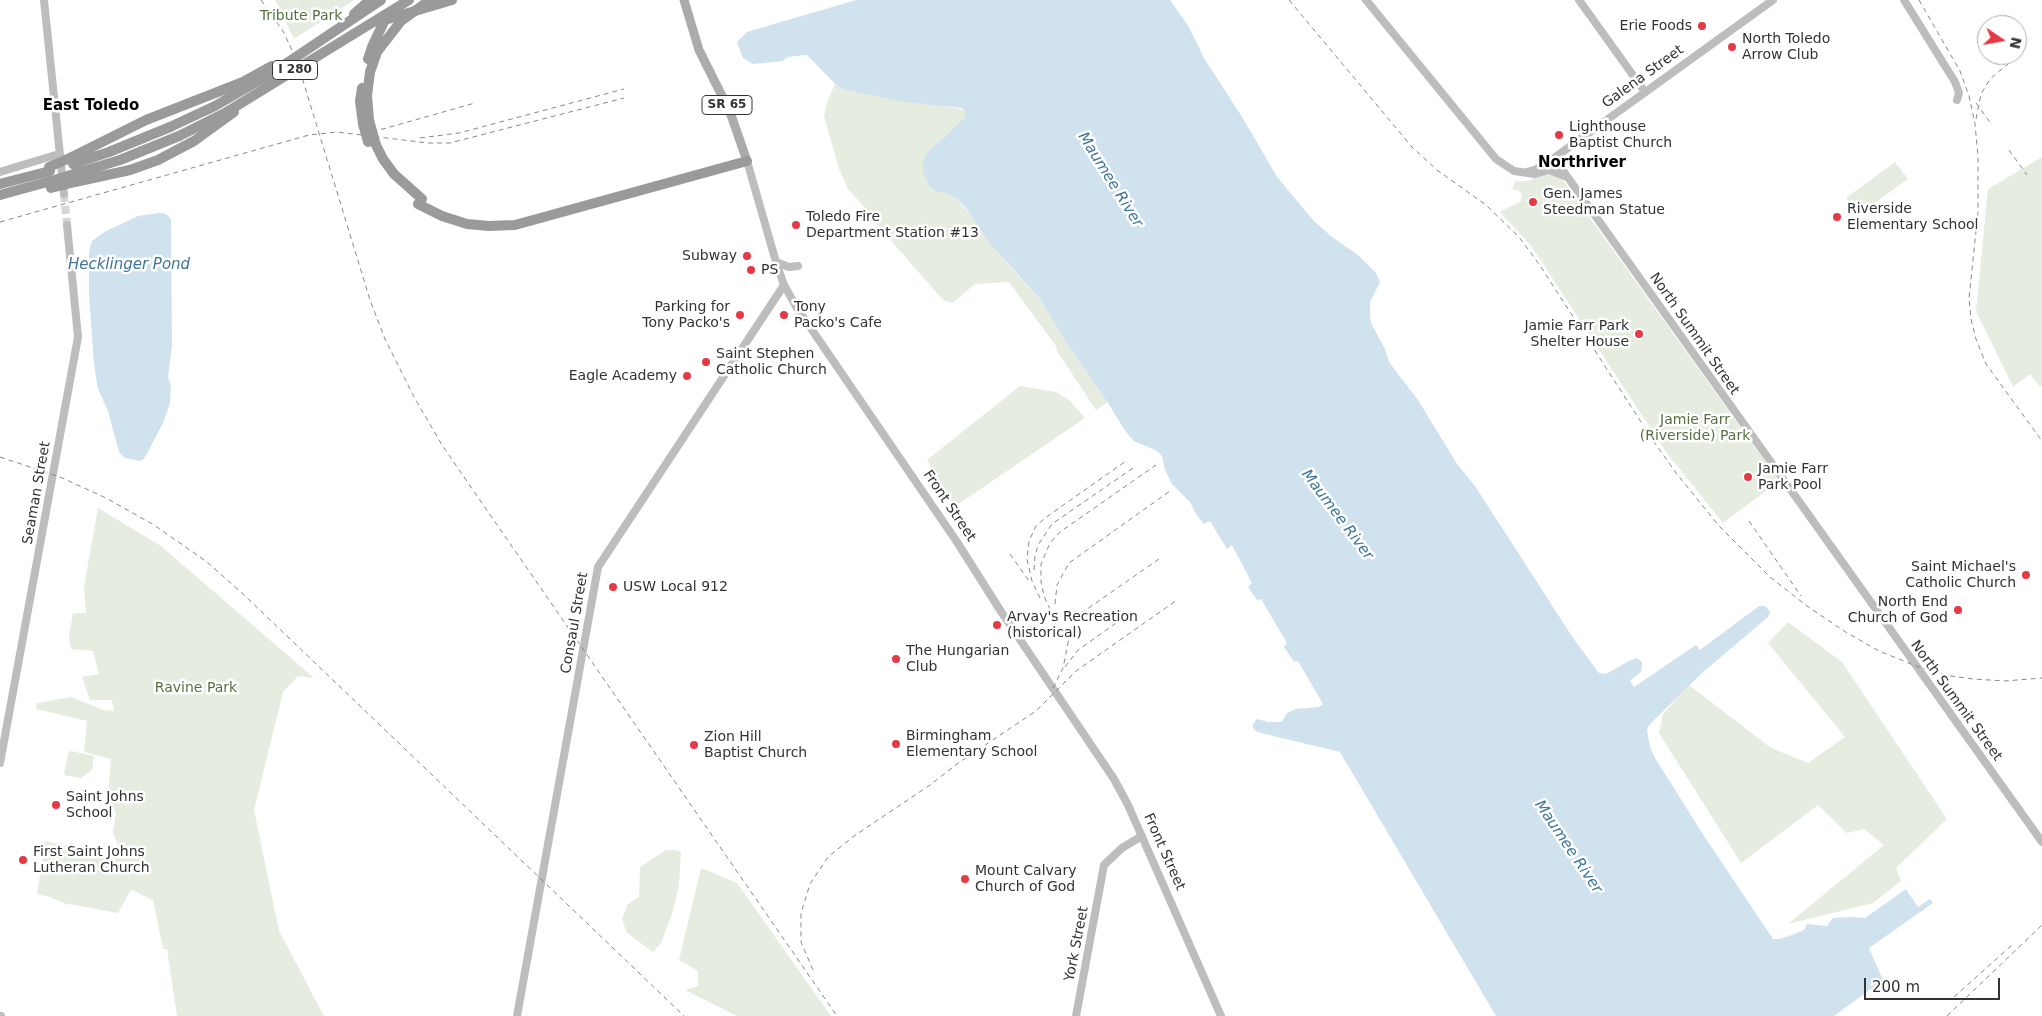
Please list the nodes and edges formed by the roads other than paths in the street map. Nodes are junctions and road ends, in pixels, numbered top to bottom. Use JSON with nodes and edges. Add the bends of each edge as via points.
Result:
{"nodes":[{"id":1,"x":44,"y":0,"type":"edge"},
{"id":2,"x":370,"y":0,"type":"edge"},
{"id":3,"x":381,"y":0,"type":"edge"},
{"id":4,"x":398,"y":0,"type":"edge"},
{"id":5,"x":409,"y":0,"type":"edge"},
{"id":6,"x":430,"y":0,"type":"edge"},
{"id":7,"x":452,"y":0,"type":"edge"},
{"id":8,"x":684,"y":0,"type":"edge"},
{"id":9,"x":1366,"y":0,"type":"edge"},
{"id":10,"x":1579,"y":0,"type":"edge"},
{"id":11,"x":1773,"y":0,"type":"edge"},
{"id":12,"x":1904,"y":0,"type":"edge"},
{"id":13,"x":1645,"y":92,"type":"junction"},
{"id":14,"x":1957,"y":100,"type":"dead end"},
{"id":15,"x":59,"y":154,"type":"junction"},
{"id":16,"x":1554,"y":158,"type":"junction"},
{"id":17,"x":746,"y":159,"type":"junction"},
{"id":18,"x":74,"y":169,"type":"junction"},
{"id":19,"x":0,"y":172,"type":"edge"},
{"id":20,"x":1527,"y":172,"type":"junction"},
{"id":21,"x":49,"y":176,"type":"junction"},
{"id":22,"x":1569,"y":178,"type":"junction"},
{"id":23,"x":0,"y":184,"type":"edge"},
{"id":24,"x":3,"y":194,"type":"edge"},
{"id":25,"x":64,"y":194,"type":"tunnel mouth"},
{"id":26,"x":420,"y":202,"type":"junction"},
{"id":27,"x":67,"y":225,"type":"tunnel mouth"},
{"id":28,"x":776,"y":262,"type":"junction"},
{"id":29,"x":798,"y":266,"type":"dead end"},
{"id":30,"x":784,"y":285,"type":"junction"},
{"id":31,"x":0,"y":764,"type":"edge"},
{"id":32,"x":1142,"y":836,"type":"junction"},
{"id":33,"x":2042,"y":842,"type":"edge"},
{"id":34,"x":517,"y":1016,"type":"edge"},
{"id":35,"x":1076,"y":1016,"type":"edge"},
{"id":36,"x":1221,"y":1016,"type":"edge"}],
"edges":[{"from":1,"to":15,"type":"street"},
{"from":2,"to":18,"type":"highway","via":[[348,19],[272,66],[243,82],[146,120]]},
{"from":3,"to":18,"type":"highway","number":"I 280","bridge":true,"via":[[215,106]]},
{"from":4,"to":26,"type":"highway","bridge":true,"via":[[385,16],[372,47],[360,101],[370,147],[381,167],[391,180]]},
{"from":5,"to":18,"type":"highway","number":"I 280","bridge":true,"via":[[225,113],[120,160]]},
{"from":6,"to":26,"type":"highway","bridge":true,"via":[[401,21],[377,52],[370,72],[368,96],[369,120],[376,145],[394,174]]},
{"from":7,"to":18,"type":"highway","bridge":true,"via":[[359,28],[316,52],[176,151],[130,170]]},
{"from":8,"to":17,"type":"main road","name":"Front Street","number":"SR 65","via":[[699,50],[727,105]]},
{"from":9,"to":20,"type":"street","via":[[1496,159],[1510,170]]},
{"from":10,"to":13,"type":"street"},
{"from":11,"to":13,"type":"street","name":"Galena Street"},
{"from":12,"to":14,"type":"street","via":[[1955,82],[1959,92]]},
{"from":13,"to":16,"type":"street","name":"Galena Street"},
{"from":15,"to":19,"type":"street"},
{"from":15,"to":25,"type":"street"},
{"from":16,"to":20,"type":"street","name":"Galena Street"},
{"from":16,"to":22,"type":"street","name":"North Summit Street"},
{"from":17,"to":26,"type":"highway","via":[[515,226],[467,224],[442,216]]},
{"from":17,"to":28,"type":"street","name":"Front Street"},
{"from":18,"to":21,"type":"highway","number":"I 280","bridge":true},
{"from":18,"to":21,"type":"highway","bridge":true},
{"from":20,"to":22,"type":"street","via":[[1535,174],[1549,170]]},
{"from":21,"to":23,"type":"highway","number":"I 280"},
{"from":21,"to":24,"type":"highway","number":"I 280"},
{"from":22,"to":33,"type":"street","name":"North Summit Street"},
{"from":27,"to":31,"type":"street","name":"Seaman Street","via":[[78,337]]},
{"from":28,"to":29,"type":"street","via":[[789,267]]},
{"from":28,"to":30,"type":"street","name":"Front Street"},
{"from":30,"to":32,"type":"street","name":"Front Street","via":[[1105,765]]},
{"from":30,"to":34,"type":"street","name":"Consaul Street","via":[[598,567]]},
{"from":32,"to":35,"type":"street","name":"York Street","via":[[1122,848],[1104,865]]},
{"from":32,"to":36,"type":"street","name":"Front Street"}]}
